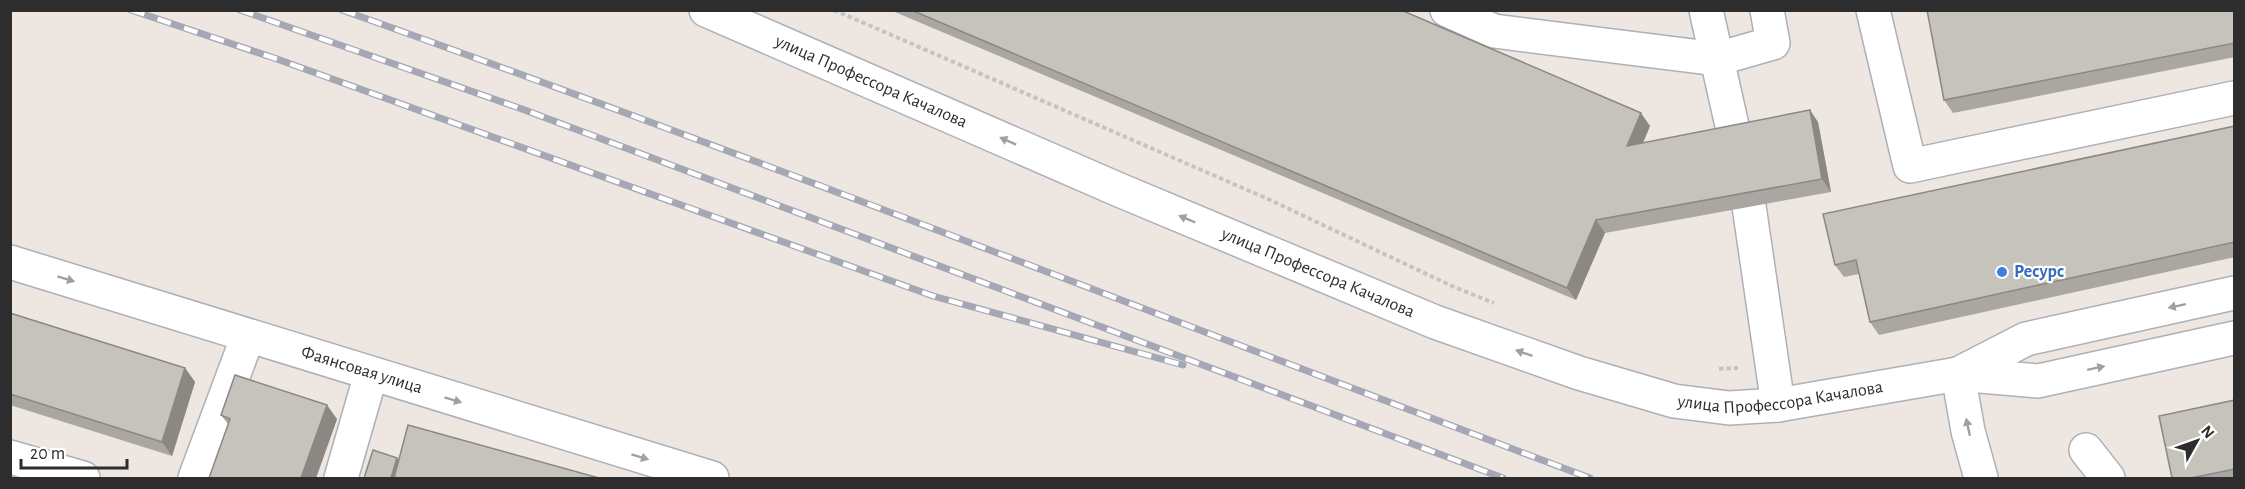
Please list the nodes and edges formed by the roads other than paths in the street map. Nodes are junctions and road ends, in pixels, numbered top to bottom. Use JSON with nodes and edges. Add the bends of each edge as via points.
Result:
{"nodes":[{"id":1,"x":706,"y":10,"type":"edge"},
{"id":2,"x":1447,"y":10,"type":"edge"},
{"id":3,"x":1706,"y":10,"type":"edge"},
{"id":4,"x":1767,"y":10,"type":"edge"},
{"id":5,"x":1874,"y":10,"type":"edge"},
{"id":6,"x":746,"y":18,"type":"edge"},
{"id":7,"x":1717,"y":59,"type":"junction"},
{"id":8,"x":2235,"y":98,"type":"edge"},
{"id":9,"x":1735,"y":139,"type":"edge"},
{"id":10,"x":1749,"y":206,"type":"edge"},
{"id":11,"x":10,"y":262,"type":"edge"},
{"id":12,"x":2235,"y":293,"type":"edge"},
{"id":13,"x":248,"y":336,"type":"junction"},
{"id":14,"x":2235,"y":338,"type":"edge"},
{"id":15,"x":371,"y":374,"type":"junction"},
{"id":16,"x":1958,"y":374,"type":"junction"},
{"id":17,"x":1778,"y":405,"type":"junction"},
{"id":18,"x":2086,"y":450,"type":"dead end"},
{"id":19,"x":26,"y":467,"type":"edge"},
{"id":20,"x":83,"y":478,"type":"edge"},
{"id":21,"x":195,"y":478,"type":"edge"},
{"id":22,"x":341,"y":478,"type":"edge"},
{"id":23,"x":712,"y":478,"type":"edge"},
{"id":24,"x":1981,"y":478,"type":"edge"},
{"id":25,"x":2108,"y":478,"type":"edge"}],
"edges":[{"from":1,"to":6,"type":"street","name":"улица Профессора Качалова"},
{"from":2,"to":7,"type":"street","via":[[1494,31]]},
{"from":3,"to":7,"type":"street"},
{"from":4,"to":7,"type":"street","via":[[1773,44]]},
{"from":5,"to":8,"type":"street","via":[[1910,166]]},
{"from":17,"to":6,"type":"street","name":"улица Профессора Качалова","one_way":true,"via":[[1729,408],[1674,401],[1579,373],[1435,322],[1306,269]]},
{"from":7,"to":9,"type":"street"},
{"from":10,"to":17,"type":"street"},
{"from":11,"to":13,"type":"street","name":"Фаянсовая улица","one_way":true},
{"from":12,"to":16,"type":"street","name":"улица Профессора Качалова","one_way":true,"via":[[2026,339]]},
{"from":13,"to":15,"type":"street","name":"Фаянсовая улица"},
{"from":13,"to":21,"type":"street"},
{"from":16,"to":14,"type":"street","name":"улица Профессора Качалова","one_way":true,"via":[[2038,381]]},
{"from":15,"to":22,"type":"street"},
{"from":15,"to":23,"type":"street","name":"Фаянсовая улица","one_way":true},
{"from":16,"to":17,"type":"street","name":"улица Профессора Качалова"},
{"from":24,"to":16,"type":"street","one_way":true},
{"from":18,"to":25,"type":"street"},
{"from":19,"to":20,"type":"street"}]}
